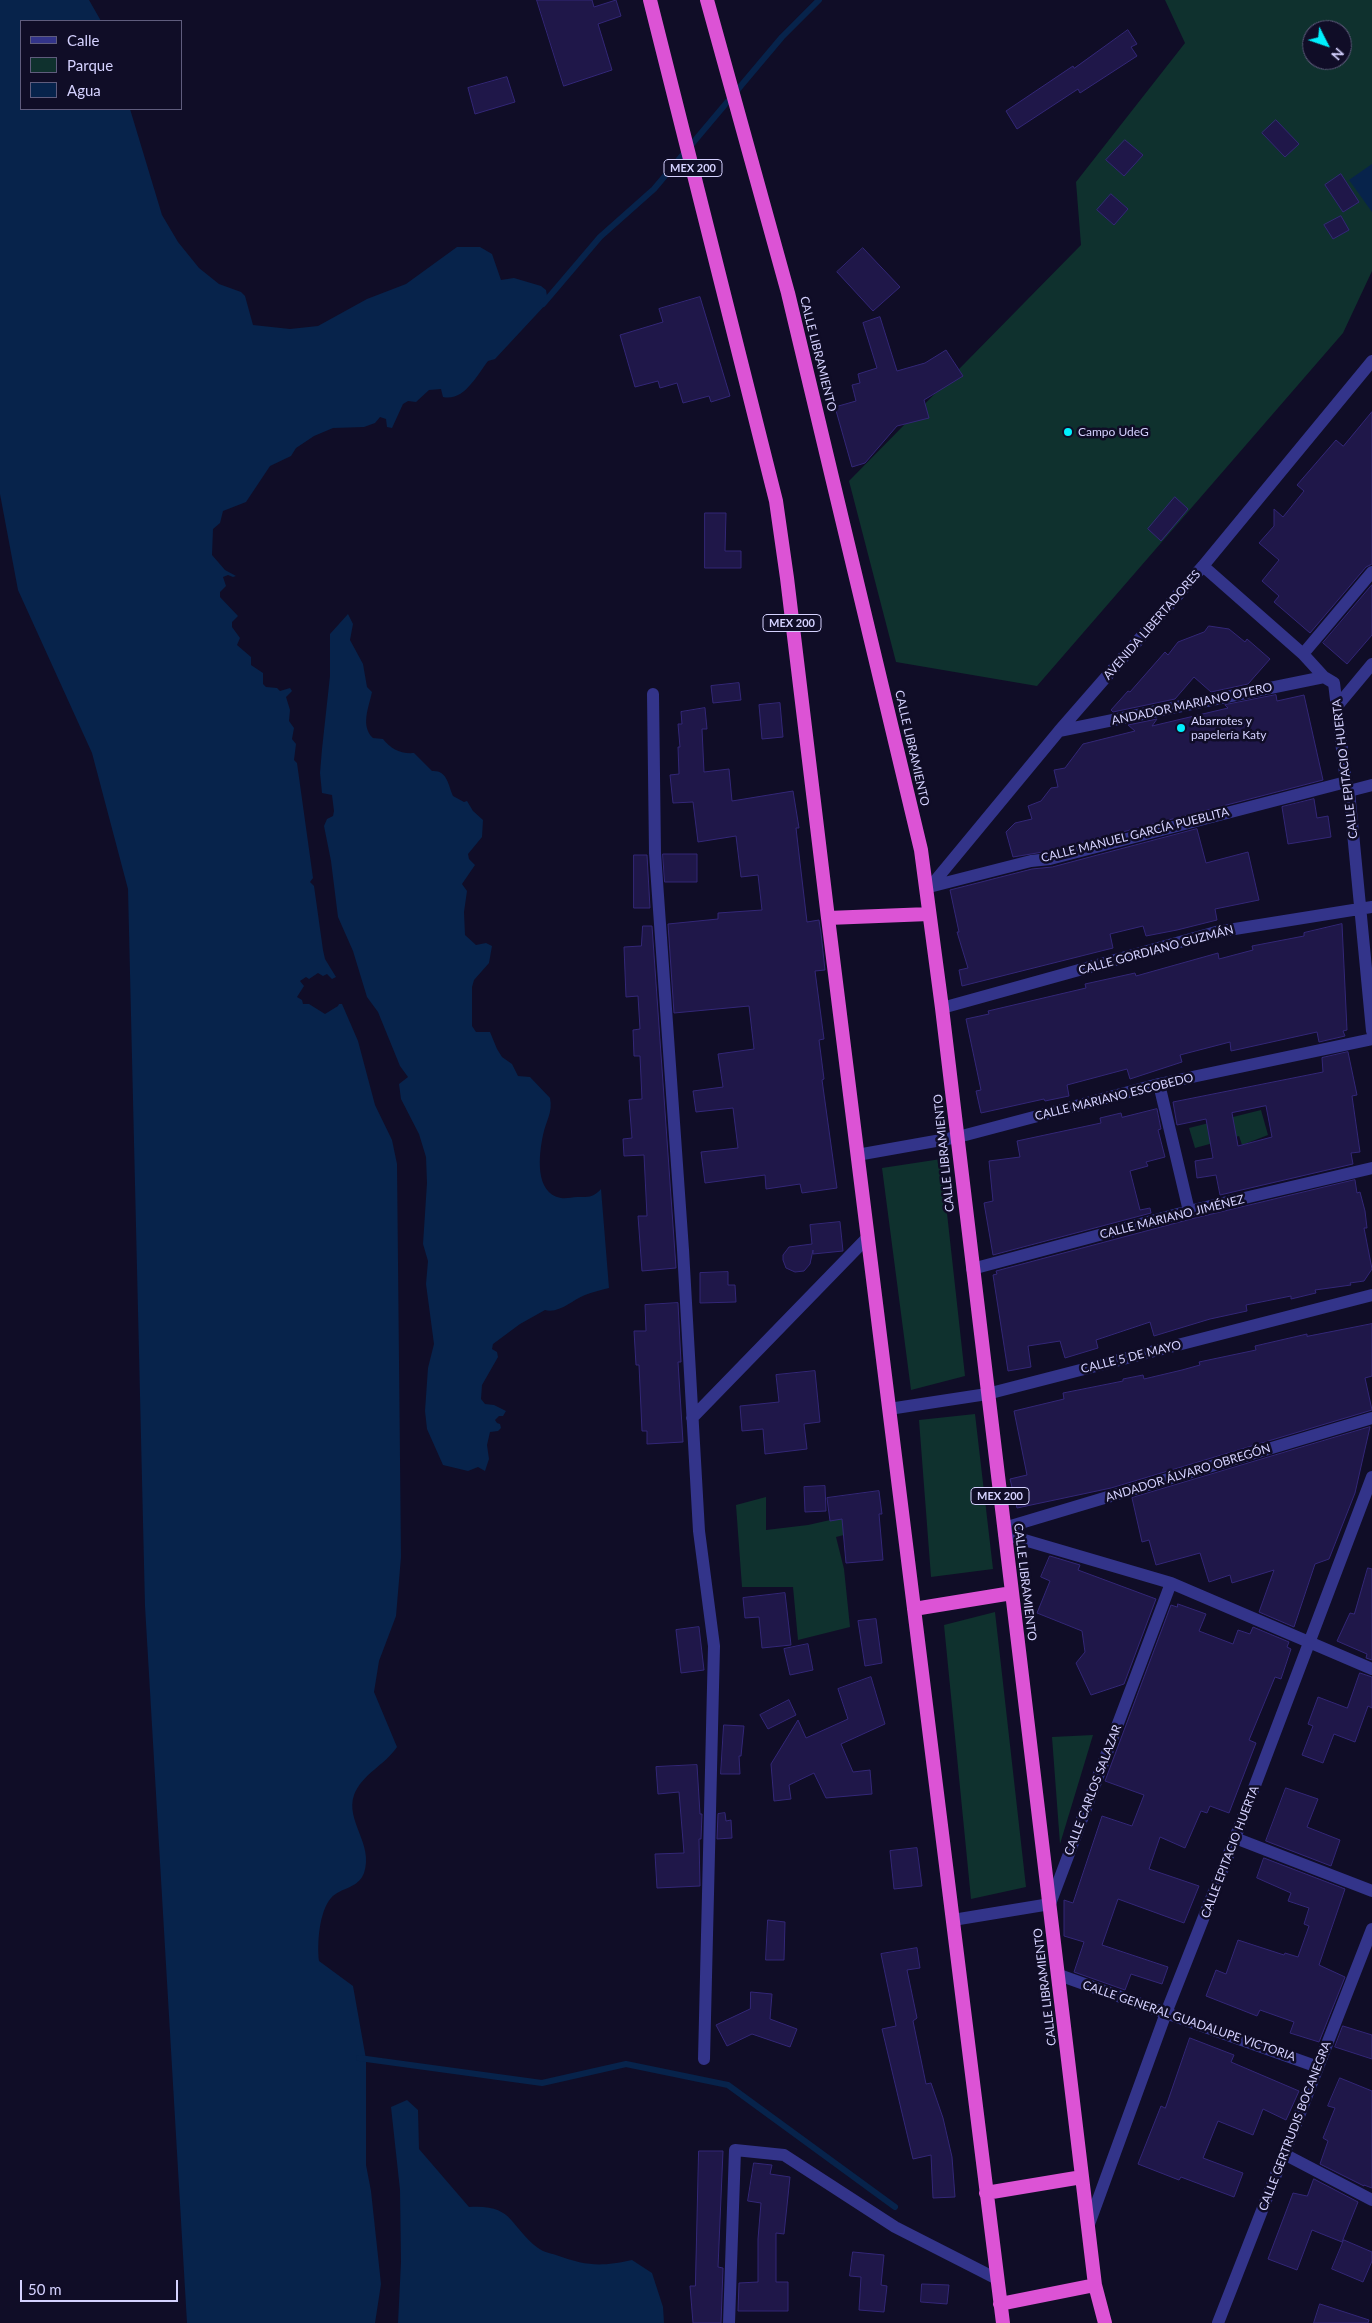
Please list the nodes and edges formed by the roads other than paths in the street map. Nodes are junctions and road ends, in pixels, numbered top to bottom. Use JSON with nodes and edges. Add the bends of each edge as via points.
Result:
{"nodes":[{"id":1,"x":650,"y":0,"type":"edge"},
{"id":2,"x":707,"y":1,"type":"edge"},
{"id":3,"x":1372,"y":361,"type":"edge"},
{"id":4,"x":1203,"y":566,"type":"junction"},
{"id":5,"x":1372,"y":572,"type":"edge"},
{"id":6,"x":1302,"y":654,"type":"junction"},
{"id":7,"x":1372,"y":664,"type":"edge"},
{"id":8,"x":1324,"y":677,"type":"junction"},
{"id":9,"x":653,"y":694,"type":"dead end"},
{"id":10,"x":1338,"y":705,"type":"junction"},
{"id":11,"x":1059,"y":731,"type":"junction"},
{"id":12,"x":1372,"y":784,"type":"edge"},
{"id":13,"x":1348,"y":786,"type":"junction"},
{"id":14,"x":927,"y":886,"type":"junction"},
{"id":15,"x":1372,"y":907,"type":"edge"},
{"id":16,"x":1359,"y":910,"type":"junction"},
{"id":17,"x":929,"y":914,"type":"junction"},
{"id":18,"x":828,"y":918,"type":"junction"},
{"id":19,"x":942,"y":1008,"type":"junction"},
{"id":20,"x":1372,"y":1031,"type":"edge"},
{"id":21,"x":1372,"y":1040,"type":"edge"},
{"id":22,"x":1159,"y":1084,"type":"junction"},
{"id":23,"x":958,"y":1137,"type":"junction"},
{"id":24,"x":857,"y":1155,"type":"junction"},
{"id":25,"x":1372,"y":1168,"type":"edge"},
{"id":26,"x":1189,"y":1211,"type":"junction"},
{"id":27,"x":868,"y":1238,"type":"junction"},
{"id":28,"x":972,"y":1269,"type":"junction"},
{"id":29,"x":1372,"y":1296,"type":"edge"},
{"id":30,"x":987,"y":1394,"type":"junction"},
{"id":31,"x":889,"y":1409,"type":"junction"},
{"id":32,"x":692,"y":1418,"type":"junction"},
{"id":33,"x":1372,"y":1418,"type":"edge"},
{"id":34,"x":1372,"y":1477,"type":"edge"},
{"id":35,"x":1004,"y":1531,"type":"junction"},
{"id":36,"x":1171,"y":1583,"type":"junction"},
{"id":37,"x":1012,"y":1593,"type":"junction"},
{"id":38,"x":914,"y":1609,"type":"junction"},
{"id":39,"x":1308,"y":1643,"type":"junction"},
{"id":40,"x":1372,"y":1669,"type":"edge"},
{"id":41,"x":1236,"y":1838,"type":"junction"},
{"id":42,"x":1372,"y":1891,"type":"edge"},
{"id":43,"x":1050,"y":1904,"type":"junction"},
{"id":44,"x":953,"y":1920,"type":"junction"},
{"id":45,"x":1372,"y":1929,"type":"edge"},
{"id":46,"x":1059,"y":1975,"type":"junction"},
{"id":47,"x":1166,"y":2013,"type":"junction"},
{"id":48,"x":704,"y":2059,"type":"dead end"},
{"id":49,"x":1318,"y":2067,"type":"junction"},
{"id":50,"x":1284,"y":2154,"type":"junction"},
{"id":51,"x":1082,"y":2178,"type":"junction"},
{"id":52,"x":986,"y":2193,"type":"junction"},
{"id":53,"x":1372,"y":2200,"type":"edge"},
{"id":54,"x":1088,"y":2227,"type":"junction"},
{"id":55,"x":997,"y":2279,"type":"junction"},
{"id":56,"x":1095,"y":2285,"type":"junction"},
{"id":57,"x":1000,"y":2304,"type":"junction"},
{"id":58,"x":729,"y":2323,"type":"edge"},
{"id":59,"x":1003,"y":2323,"type":"edge"},
{"id":60,"x":1105,"y":2323,"type":"edge"},
{"id":61,"x":1218,"y":2323,"type":"edge"}],
"edges":[{"from":1,"to":18,"type":"highway","number":"MEX 200","via":[[776,501]]},
{"from":2,"to":14,"type":"highway","name":"CALLE LIBRAMIENTO","number":"MEX 200","via":[[788,293]]},
{"from":3,"to":4,"type":"street","name":"AVENIDA LIBERTADORES"},
{"from":4,"to":6,"type":"street","name":"CALLE EPITACIO HUERTA"},
{"from":4,"to":11,"type":"street","name":"AVENIDA LIBERTADORES"},
{"from":5,"to":6,"type":"street"},
{"from":6,"to":8,"type":"street","name":"CALLE EPITACIO HUERTA"},
{"from":7,"to":10,"type":"street"},
{"from":8,"to":10,"type":"street","name":"CALLE EPITACIO HUERTA","via":[[1334,683]]},
{"from":8,"to":11,"type":"street","name":"ANDADOR MARIANO OTERO"},
{"from":9,"to":32,"type":"street","via":[[655,853]]},
{"from":10,"to":13,"type":"street","name":"CALLE EPITACIO HUERTA"},
{"from":11,"to":14,"type":"street","name":"AVENIDA LIBERTADORES"},
{"from":12,"to":13,"type":"street","name":"CALLE MANUEL GARCÍA PUEBLITA"},
{"from":13,"to":14,"type":"street","name":"CALLE MANUEL GARCÍA PUEBLITA"},
{"from":13,"to":16,"type":"street","name":"CALLE EPITACIO HUERTA"},
{"from":14,"to":17,"type":"highway","name":"CALLE LIBRAMIENTO","number":"MEX 200"},
{"from":15,"to":16,"type":"street","name":"CALLE GORDIANO GUZMÁN"},
{"from":16,"to":19,"type":"street","name":"CALLE GORDIANO GUZMÁN","via":[[1216,932]]},
{"from":16,"to":20,"type":"street","name":"CALLE EPITACIO HUERTA"},
{"from":17,"to":18,"type":"highway"},
{"from":17,"to":19,"type":"highway","name":"CALLE LIBRAMIENTO","number":"MEX 200"},
{"from":18,"to":24,"type":"highway","number":"MEX 200"},
{"from":19,"to":23,"type":"highway","name":"CALLE LIBRAMIENTO","number":"MEX 200"},
{"from":21,"to":22,"type":"street","name":"CALLE MARIANO ESCOBEDO"},
{"from":22,"to":23,"type":"street","name":"CALLE MARIANO ESCOBEDO"},
{"from":22,"to":26,"type":"street"},
{"from":23,"to":24,"type":"street","name":"CALLE MARIANO ESCOBEDO"},
{"from":23,"to":28,"type":"highway","name":"CALLE LIBRAMIENTO","number":"MEX 200"},
{"from":24,"to":27,"type":"highway","number":"MEX 200"},
{"from":25,"to":26,"type":"street","name":"CALLE MARIANO JIMÉNEZ"},
{"from":26,"to":28,"type":"street","name":"CALLE MARIANO JIMÉNEZ"},
{"from":27,"to":31,"type":"highway","number":"MEX 200"},
{"from":27,"to":32,"type":"street"},
{"from":28,"to":30,"type":"highway","name":"CALLE LIBRAMIENTO","number":"MEX 200"},
{"from":29,"to":30,"type":"street","name":"CALLE 5 DE MAYO"},
{"from":30,"to":31,"type":"street","name":"CALLE 5 DE MAYO"},
{"from":30,"to":35,"type":"highway","name":"CALLE LIBRAMIENTO","number":"MEX 200"},
{"from":31,"to":38,"type":"highway","number":"MEX 200"},
{"from":32,"to":48,"type":"street","via":[[699,1531],[714,1646]]},
{"from":33,"to":35,"type":"street","name":"ANDADOR ÁLVARO OBREGÓN"},
{"from":34,"to":39,"type":"street","name":"CALLE EPITACIO HUERTA"},
{"from":35,"to":36,"type":"street"},
{"from":35,"to":37,"type":"highway","name":"CALLE LIBRAMIENTO","number":"MEX 200"},
{"from":36,"to":39,"type":"street"},
{"from":36,"to":43,"type":"street","name":"CALLE CARLOS SALAZAR"},
{"from":37,"to":38,"type":"highway"},
{"from":37,"to":43,"type":"highway","name":"CALLE LIBRAMIENTO","number":"MEX 200"},
{"from":38,"to":44,"type":"highway","number":"MEX 200"},
{"from":39,"to":40,"type":"street"},
{"from":39,"to":41,"type":"street","name":"CALLE EPITACIO HUERTA"},
{"from":41,"to":42,"type":"street"},
{"from":41,"to":47,"type":"street","name":"CALLE EPITACIO HUERTA"},
{"from":43,"to":44,"type":"street"},
{"from":43,"to":46,"type":"highway","name":"CALLE LIBRAMIENTO","number":"MEX 200"},
{"from":44,"to":52,"type":"highway","number":"MEX 200"},
{"from":45,"to":49,"type":"street","name":"CALLE GERTRUDIS BOCANEGRA"},
{"from":46,"to":47,"type":"street","name":"CALLE GENERAL GUADALUPE VICTORIA"},
{"from":46,"to":51,"type":"highway","name":"CALLE LIBRAMIENTO","number":"MEX 200"},
{"from":47,"to":49,"type":"street","name":"CALLE GENERAL GUADALUPE VICTORIA"},
{"from":47,"to":54,"type":"street","name":"CALLE EPITACIO HUERTA"},
{"from":49,"to":50,"type":"street","name":"CALLE GERTRUDIS BOCANEGRA"},
{"from":50,"to":53,"type":"street"},
{"from":50,"to":61,"type":"street","name":"CALLE GERTRUDIS BOCANEGRA"},
{"from":51,"to":52,"type":"highway"},
{"from":51,"to":54,"type":"highway","name":"CALLE LIBRAMIENTO","number":"MEX 200"},
{"from":52,"to":55,"type":"highway","number":"MEX 200"},
{"from":54,"to":56,"type":"highway","name":"CALLE LIBRAMIENTO","number":"MEX 200"},
{"from":55,"to":57,"type":"highway","number":"MEX 200"},
{"from":55,"to":58,"type":"street","via":[[895,2227],[784,2155],[735,2150]]},
{"from":56,"to":57,"type":"highway"},
{"from":56,"to":60,"type":"highway","name":"CALLE LIBRAMIENTO","number":"MEX 200"},
{"from":57,"to":59,"type":"highway","number":"MEX 200"}]}
